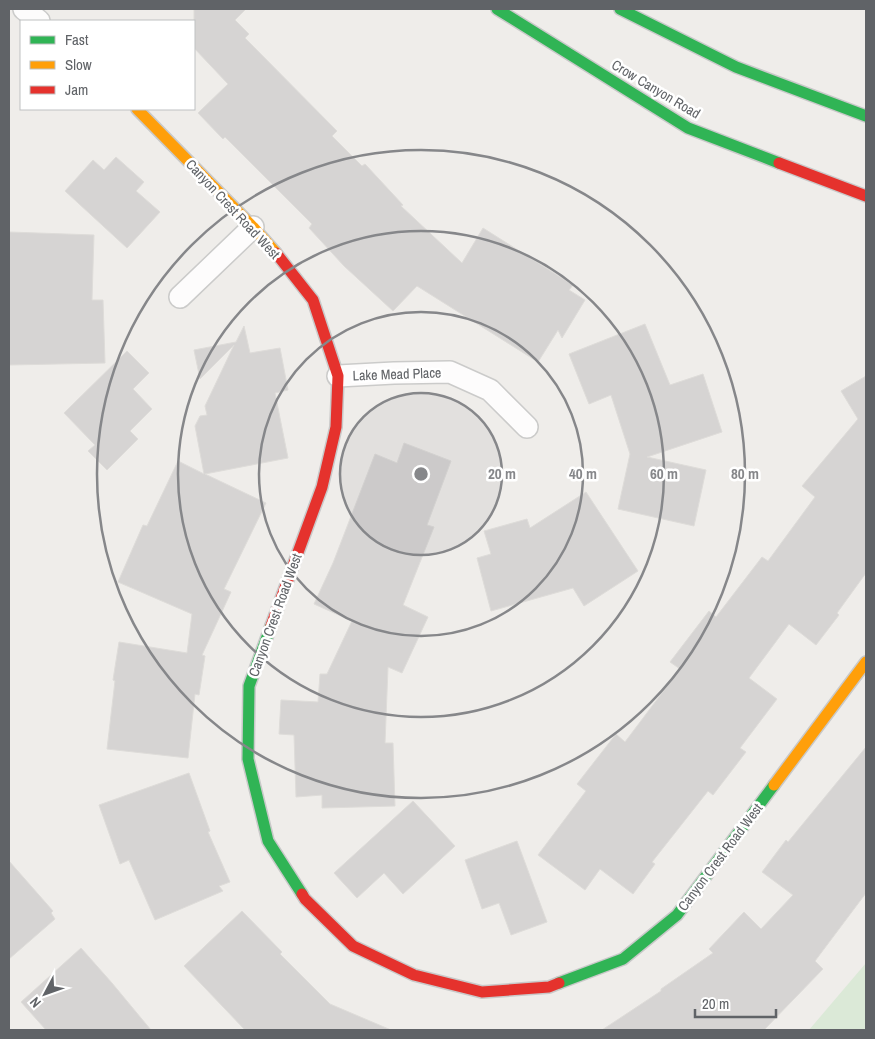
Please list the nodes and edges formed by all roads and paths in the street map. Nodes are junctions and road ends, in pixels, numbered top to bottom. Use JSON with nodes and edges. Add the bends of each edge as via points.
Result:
{"nodes":[{"id":1,"x":24,"y":9,"type":"edge"},
{"id":2,"x":497,"y":9,"type":"edge"},
{"id":3,"x":620,"y":9,"type":"edge"},
{"id":4,"x":38,"y":20,"type":"edge"},
{"id":5,"x":139,"y":110,"type":"edge"},
{"id":6,"x":866,"y":116,"type":"edge"},
{"id":7,"x":866,"y":196,"type":"edge"},
{"id":8,"x":253,"y":227,"type":"junction"},
{"id":9,"x":180,"y":297,"type":"dead end"},
{"id":10,"x":338,"y":376,"type":"junction"},
{"id":11,"x":527,"y":427,"type":"dead end"},
{"id":12,"x":866,"y":662,"type":"edge"}],
"edges":[{"from":1,"to":4,"type":"street"},
{"from":2,"to":7,"type":"street","name":"Crow Canyon Road","via":[[688,128]]},
{"from":3,"to":6,"type":"street","via":[[736,67]]},
{"from":5,"to":8,"type":"street","name":"Canyon Crest Road West"},
{"from":8,"to":9,"type":"street"},
{"from":8,"to":10,"type":"street","name":"Canyon Crest Road West","via":[[313,300]]},
{"from":10,"to":11,"type":"street","name":"Lake Mead Place","via":[[450,372],[490,390]]},
{"from":10,"to":12,"type":"street","name":"Canyon Crest Road West","via":[[336,428],[322,487],[249,686],[248,759],[268,841],[305,899],[353,946],[414,975],[482,992],[549,987],[623,958],[677,915]]}]}
